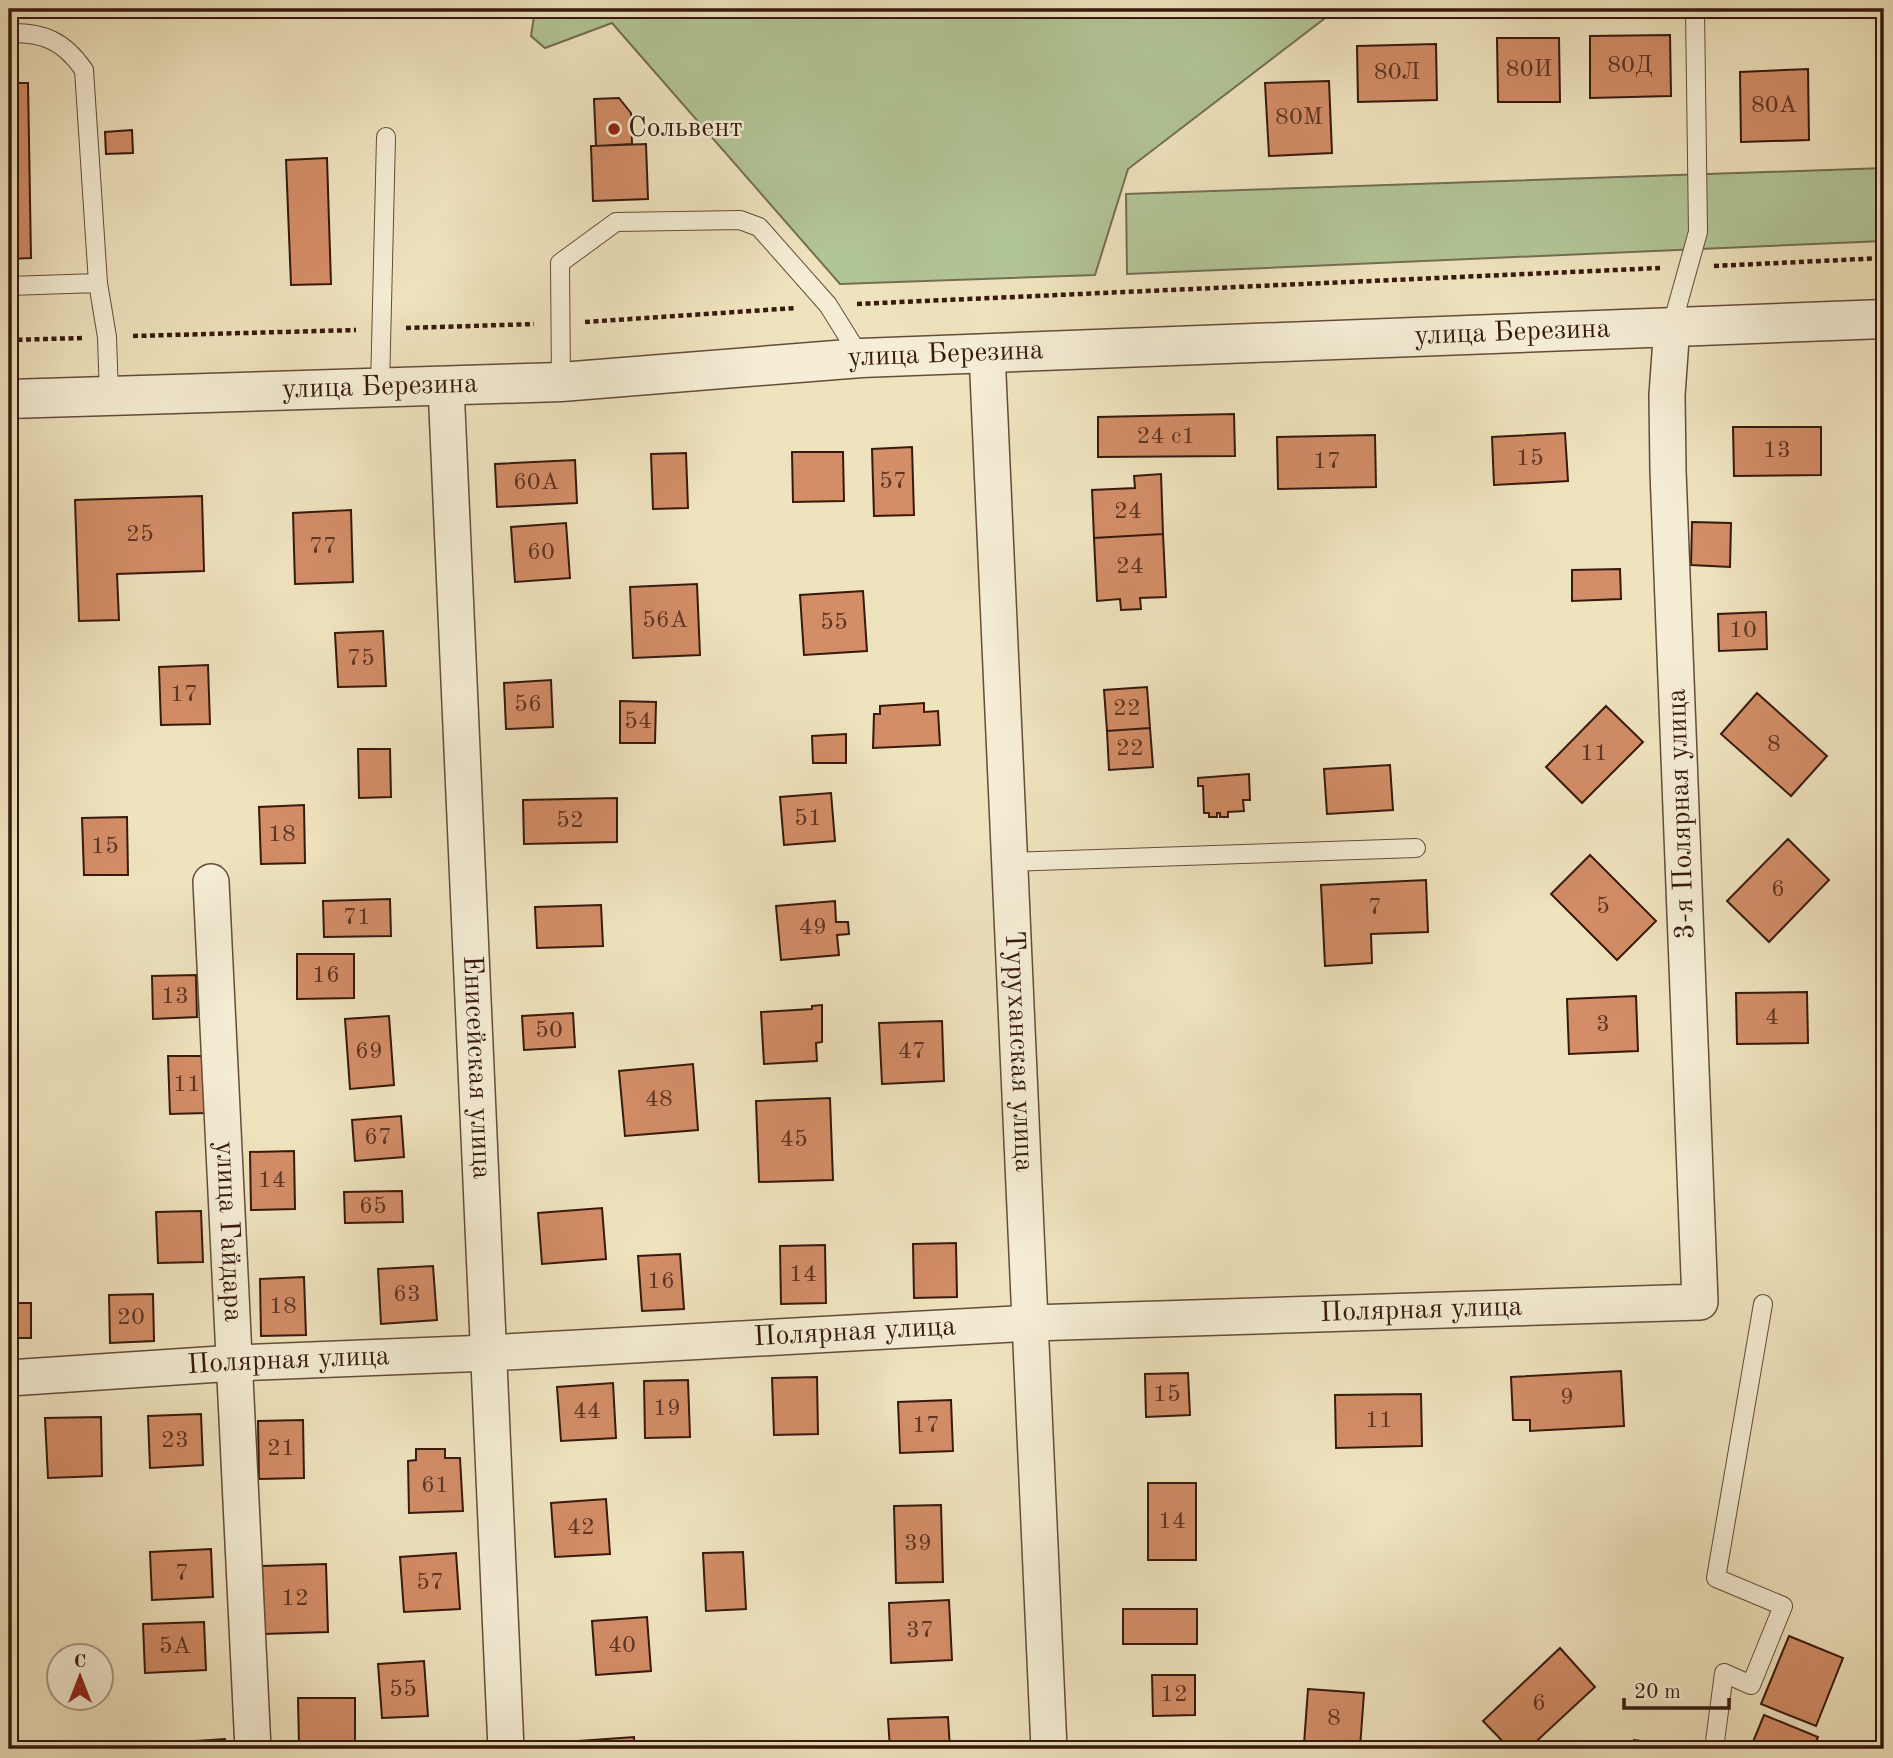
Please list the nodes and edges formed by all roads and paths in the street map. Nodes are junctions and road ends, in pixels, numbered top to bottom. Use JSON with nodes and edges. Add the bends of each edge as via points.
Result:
{"nodes":[{"id":1,"x":1695,"y":9,"type":"edge"},
{"id":2,"x":9,"y":33,"type":"edge"},
{"id":3,"x":386,"y":137,"type":"dead end"},
{"id":4,"x":1884,"y":258,"type":"edge"},
{"id":5,"x":1689,"y":267,"type":"junction"},
{"id":6,"x":98,"y":283,"type":"junction"},
{"id":7,"x":9,"y":286,"type":"edge"},
{"id":8,"x":828,"y":305,"type":"junction"},
{"id":9,"x":1884,"y":319,"type":"edge"},
{"id":10,"x":562,"y":324,"type":"junction"},
{"id":11,"x":1672,"y":325,"type":"junction"},
{"id":12,"x":384,"y":329,"type":"junction"},
{"id":13,"x":107,"y":337,"type":"junction"},
{"id":14,"x":9,"y":340,"type":"edge"},
{"id":15,"x":987,"y":352,"type":"junction"},
{"id":16,"x":861,"y":358,"type":"junction"},
{"id":17,"x":561,"y":382,"type":"junction"},
{"id":18,"x":446,"y":386,"type":"junction"},
{"id":19,"x":380,"y":388,"type":"junction"},
{"id":20,"x":109,"y":396,"type":"junction"},
{"id":21,"x":9,"y":399,"type":"edge"},
{"id":22,"x":1416,"y":848,"type":"dead end"},
{"id":23,"x":1009,"y":862,"type":"junction"},
{"id":24,"x":212,"y":882,"type":"dead end"},
{"id":25,"x":1700,"y":1302,"type":"joint"},
{"id":26,"x":1763,"y":1304,"type":"dead end"},
{"id":27,"x":1031,"y":1323,"type":"junction"},
{"id":28,"x":488,"y":1353,"type":"junction"},
{"id":29,"x":235,"y":1363,"type":"junction"},
{"id":30,"x":9,"y":1378,"type":"edge"},
{"id":31,"x":253,"y":1749,"type":"edge"},
{"id":32,"x":506,"y":1749,"type":"edge"},
{"id":33,"x":1049,"y":1749,"type":"edge"},
{"id":34,"x":1714,"y":1749,"type":"edge"}],
"edges":[{"from":1,"to":5,"type":"lane","via":[[1698,232]]},
{"from":2,"to":6,"type":"lane","via":[[44,35],[76,58],[84,70]]},
{"from":3,"to":12,"type":"lane"},
{"from":4,"to":5,"type":"path"},
{"from":5,"to":8,"type":"path"},
{"from":5,"to":11,"type":"lane"},
{"from":6,"to":7,"type":"lane"},
{"from":6,"to":13,"type":"lane"},
{"from":8,"to":10,"type":"path"},
{"from":8,"to":10,"type":"lane","via":[[759,227],[740,220],[616,222],[560,263]]},
{"from":8,"to":16,"type":"lane"},
{"from":9,"to":11,"type":"street","name":"улица Березина"},
{"from":10,"to":12,"type":"path"},
{"from":10,"to":17,"type":"lane"},
{"from":11,"to":15,"type":"street","name":"улица Березина"},
{"from":11,"to":25,"type":"street","name":"3-я Полярная улица","via":[[1668,471]]},
{"from":12,"to":13,"type":"path"},
{"from":12,"to":19,"type":"lane"},
{"from":13,"to":14,"type":"path"},
{"from":13,"to":20,"type":"lane"},
{"from":15,"to":16,"type":"street","name":"улица Березина"},
{"from":15,"to":23,"type":"street","name":"Туруханская улица"},
{"from":16,"to":17,"type":"street","name":"улица Березина"},
{"from":17,"to":18,"type":"street","name":"улица Березина"},
{"from":18,"to":19,"type":"street","name":"улица Березина"},
{"from":18,"to":28,"type":"street","name":"Енисейская улица"},
{"from":19,"to":20,"type":"street","name":"улица Березина"},
{"from":20,"to":21,"type":"street","name":"улица Березина"},
{"from":22,"to":23,"type":"lane"},
{"from":23,"to":27,"type":"street","name":"Туруханская улица"},
{"from":24,"to":29,"type":"street","name":"улица Гайдара"},
{"from":25,"to":27,"type":"street","name":"Полярная улица"},
{"from":26,"to":34,"type":"lane","via":[[1716,1578],[1783,1606],[1751,1685],[1724,1673]]},
{"from":27,"to":28,"type":"street","name":"Полярная улица"},
{"from":27,"to":33,"type":"street","name":"Туруханская улица"},
{"from":28,"to":29,"type":"street","name":"Полярная улица"},
{"from":28,"to":32,"type":"street","name":"Енисейская улица"},
{"from":29,"to":30,"type":"street","name":"Полярная улица"},
{"from":29,"to":31,"type":"street","name":"улица Гайдара"}]}
